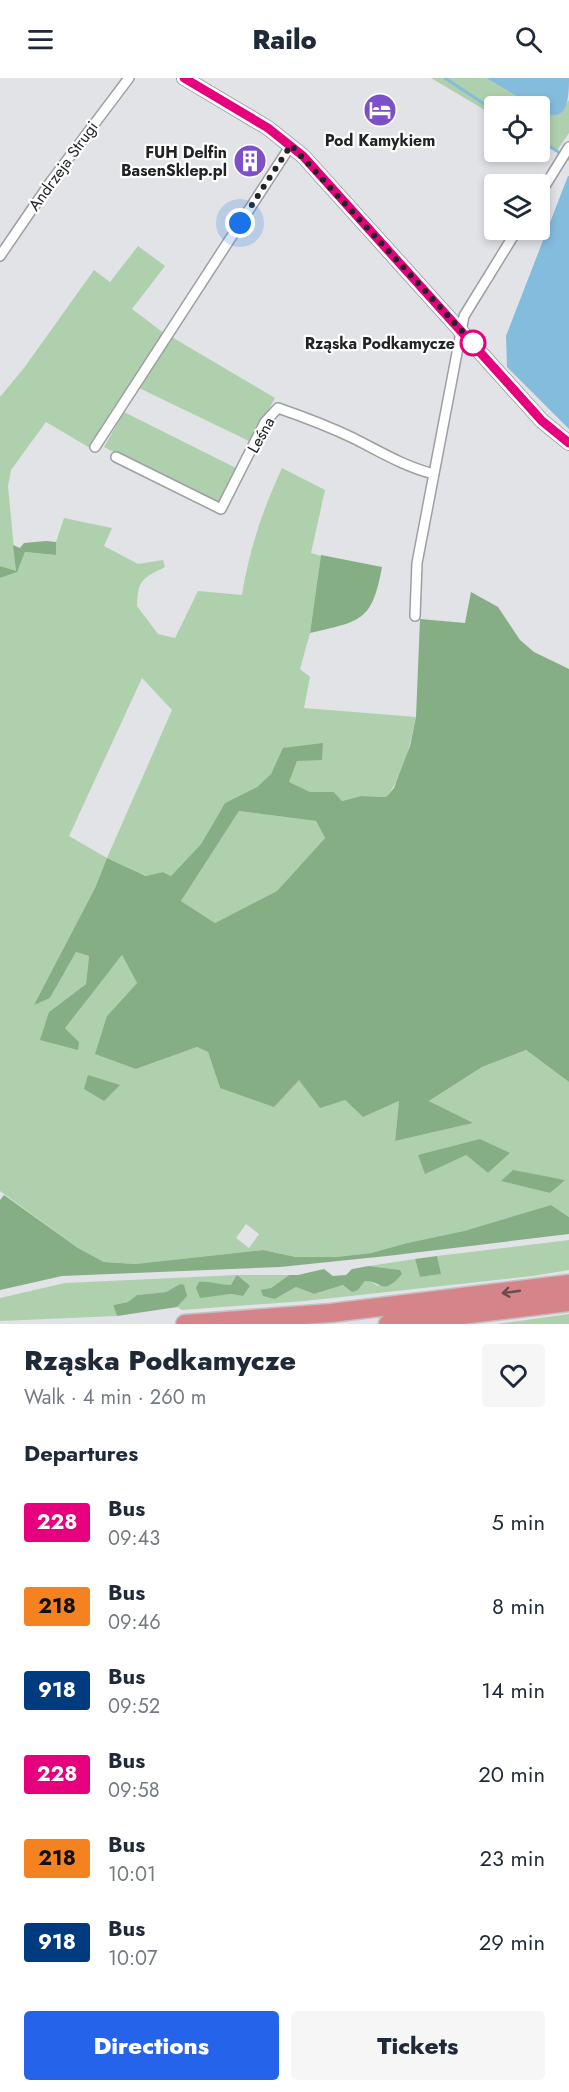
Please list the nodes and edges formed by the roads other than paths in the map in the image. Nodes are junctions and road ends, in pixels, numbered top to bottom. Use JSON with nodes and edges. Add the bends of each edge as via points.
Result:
{"nodes":[{"id":1,"x":129,"y":78,"type":"edge"},
{"id":2,"x":184,"y":78,"type":"edge"},
{"id":3,"x":291,"y":145,"type":"junction"},
{"id":4,"x":569,"y":147,"type":"edge"},
{"id":5,"x":550,"y":178,"type":"edge"},
{"id":6,"x":511,"y":240,"type":"edge"},
{"id":7,"x":0,"y":256,"type":"edge"},
{"id":8,"x":461,"y":329,"type":"junction"},
{"id":9,"x":569,"y":442,"type":"edge"},
{"id":10,"x":95,"y":447,"type":"dead end"},
{"id":11,"x":116,"y":458,"type":"dead end"},
{"id":12,"x":434,"y":474,"type":"junction"},
{"id":13,"x":415,"y":616,"type":"dead end"},
{"id":14,"x":569,"y":1284,"type":"edge"},
{"id":15,"x":569,"y":1302,"type":"edge"},
{"id":16,"x":185,"y":1324,"type":"edge"},
{"id":17,"x":388,"y":1324,"type":"edge"}],
"edges":[{"from":1,"to":7,"type":"street","name":"Andrzeja Strugi"},
{"from":2,"to":3,"type":"street"},
{"from":3,"to":8,"type":"street"},
{"from":3,"to":10,"type":"street"},
{"from":4,"to":5,"type":"street"},
{"from":6,"to":8,"type":"street","via":[[465,313]]},
{"from":8,"to":9,"type":"street","via":[[542,421]]},
{"from":8,"to":12,"type":"street"},
{"from":11,"to":12,"type":"street","name":"Leśna","via":[[221,509],[266,422],[278,408],[324,424],[405,465]]},
{"from":12,"to":13,"type":"street","via":[[417,562]]},
{"from":14,"to":16,"type":"highway","one_way":true,"via":[[331,1313]]},
{"from":15,"to":17,"type":"highway"}]}
